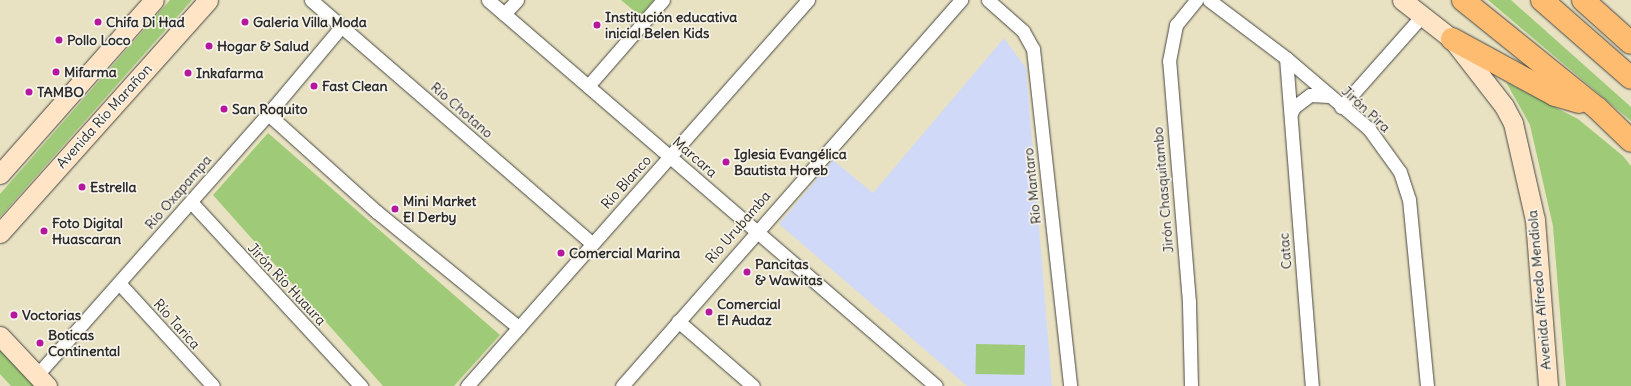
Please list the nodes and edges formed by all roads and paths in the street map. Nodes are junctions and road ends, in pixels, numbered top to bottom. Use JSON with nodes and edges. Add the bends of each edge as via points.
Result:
{"nodes":[{"id":1,"x":154,"y":0,"type":"edge"},
{"id":2,"x":208,"y":0,"type":"edge"},
{"id":3,"x":311,"y":0,"type":"edge"},
{"id":4,"x":488,"y":0,"type":"edge"},
{"id":5,"x":517,"y":0,"type":"edge"},
{"id":6,"x":663,"y":0,"type":"edge"},
{"id":7,"x":808,"y":0,"type":"edge"},
{"id":8,"x":960,"y":0,"type":"edge"},
{"id":9,"x":988,"y":0,"type":"edge"},
{"id":10,"x":1196,"y":0,"type":"edge"},
{"id":11,"x":1209,"y":0,"type":"edge"},
{"id":12,"x":1402,"y":0,"type":"edge"},
{"id":13,"x":1463,"y":0,"type":"edge"},
{"id":14,"x":1542,"y":0,"type":"edge"},
{"id":15,"x":1583,"y":0,"type":"edge"},
{"id":16,"x":504,"y":14,"type":"junction"},
{"id":17,"x":1421,"y":17,"type":"junction"},
{"id":18,"x":340,"y":27,"type":"junction"},
{"id":19,"x":1452,"y":39,"type":"junction"},
{"id":20,"x":1631,"y":42,"type":"edge"},
{"id":21,"x":1286,"y":58,"type":"junction"},
{"id":22,"x":1631,"y":78,"type":"edge"},
{"id":23,"x":588,"y":86,"type":"junction"},
{"id":24,"x":1329,"y":96,"type":"junction"},
{"id":25,"x":1341,"y":107,"type":"junction"},
{"id":26,"x":1597,"y":108,"type":"junction"},
{"id":27,"x":1291,"y":113,"type":"junction"},
{"id":28,"x":268,"y":114,"type":"junction"},
{"id":29,"x":1631,"y":141,"type":"edge"},
{"id":30,"x":670,"y":157,"type":"junction"},
{"id":31,"x":0,"y":174,"type":"edge"},
{"id":32,"x":190,"y":202,"type":"junction"},
{"id":33,"x":756,"y":230,"type":"junction"},
{"id":34,"x":0,"y":233,"type":"edge"},
{"id":35,"x":592,"y":243,"type":"junction"},
{"id":36,"x":119,"y":283,"type":"junction"},
{"id":37,"x":678,"y":321,"type":"junction"},
{"id":38,"x":519,"y":328,"type":"junction"},
{"id":39,"x":0,"y":336,"type":"edge"},
{"id":40,"x":42,"y":381,"type":"edge"},
{"id":41,"x":213,"y":386,"type":"edge"},
{"id":42,"x":361,"y":386,"type":"edge"},
{"id":43,"x":468,"y":386,"type":"edge"},
{"id":44,"x":622,"y":386,"type":"edge"},
{"id":45,"x":753,"y":386,"type":"edge"},
{"id":46,"x":936,"y":386,"type":"edge"},
{"id":47,"x":1070,"y":386,"type":"edge"},
{"id":48,"x":1191,"y":386,"type":"edge"},
{"id":49,"x":1312,"y":386,"type":"edge"},
{"id":50,"x":1427,"y":386,"type":"edge"},
{"id":51,"x":1548,"y":386,"type":"edge"}],
"edges":[{"from":1,"to":31,"type":"street"},
{"from":2,"to":34,"type":"street","name":"Avenida Río Marañon"},
{"from":3,"to":18,"type":"street","name":"Río Chotano"},
{"from":4,"to":16,"type":"street","name":"Marcara"},
{"from":5,"to":16,"type":"street"},
{"from":6,"to":23,"type":"street"},
{"from":7,"to":30,"type":"street","name":"Río Blanco"},
{"from":8,"to":33,"type":"street","name":"Río Urubamba"},
{"from":9,"to":47,"type":"street","name":"Río Mantaro","via":[[1023,31],[1033,49]]},
{"from":10,"to":48,"type":"street","name":"Jirón Chasquitambo","via":[[1176,25],[1169,61],[1189,302]]},
{"from":11,"to":21,"type":"street","name":"Jirón Pira"},
{"from":12,"to":17,"type":"street","name":"Avenida Alfredo Mendiola"},
{"from":13,"to":26,"type":"highway"},
{"from":14,"to":22,"type":"highway"},
{"from":15,"to":20,"type":"highway"},
{"from":16,"to":23,"type":"street","name":"Marcara"},
{"from":17,"to":19,"type":"street","name":"Avenida Alfredo Mendiola"},
{"from":17,"to":25,"type":"street"},
{"from":18,"to":28,"type":"street","name":"Río Oxapampa"},
{"from":18,"to":35,"type":"street","name":"Río Chotano"},
{"from":19,"to":26,"type":"highway","via":[[1555,95]]},
{"from":19,"to":51,"type":"street","name":"Avenida Alfredo Mendiola","via":[[1504,106],[1513,123],[1535,220]]},
{"from":21,"to":24,"type":"street","name":"Jirón Pira"},
{"from":21,"to":27,"type":"street","name":"Catac"},
{"from":23,"to":30,"type":"street","name":"Marcara"},
{"from":24,"to":25,"type":"street","name":"Jirón Pira"},
{"from":24,"to":27,"type":"street","via":[[1310,95]]},
{"from":25,"to":50,"type":"street","name":"Jirón Pira","via":[[1369,129],[1387,153],[1400,172],[1409,199]]},
{"from":26,"to":29,"type":"highway"},
{"from":27,"to":49,"type":"street","name":"Catac"},
{"from":28,"to":32,"type":"street","name":"Río Oxapampa"},
{"from":28,"to":38,"type":"street","via":[[377,212]]},
{"from":30,"to":33,"type":"street","name":"Marcara"},
{"from":30,"to":35,"type":"street","name":"Río Blanco"},
{"from":32,"to":36,"type":"street","name":"Río Oxapampa"},
{"from":32,"to":42,"type":"street","name":"Jirón Río Huaura"},
{"from":33,"to":37,"type":"street","name":"Río Urubamba"},
{"from":33,"to":46,"type":"street","name":"Marcara"},
{"from":35,"to":38,"type":"street","name":"Río Blanco"},
{"from":36,"to":40,"type":"street","name":"Río Oxapampa"},
{"from":36,"to":41,"type":"street","name":"Río Tarica"},
{"from":37,"to":44,"type":"street","name":"Río Urubamba"},
{"from":37,"to":45,"type":"street"},
{"from":38,"to":43,"type":"street","name":"Río Blanco"},
{"from":39,"to":40,"type":"street"}]}
